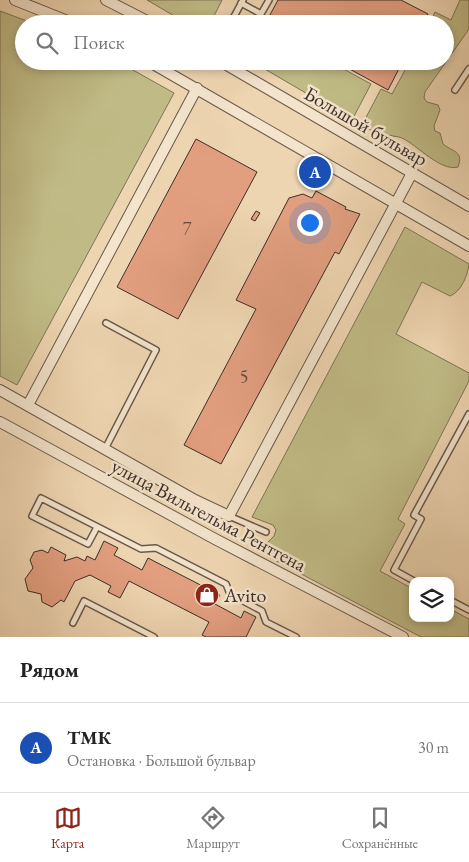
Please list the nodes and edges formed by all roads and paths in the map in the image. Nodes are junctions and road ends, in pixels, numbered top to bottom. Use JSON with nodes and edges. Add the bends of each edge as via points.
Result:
{"nodes":[{"id":1,"x":15,"y":0,"type":"edge"},
{"id":2,"x":106,"y":0,"type":"edge"},
{"id":3,"x":269,"y":0,"type":"edge"},
{"id":4,"x":242,"y":2,"type":"edge"},
{"id":5,"x":52,"y":15,"type":"edge"},
{"id":6,"x":136,"y":15,"type":"edge"},
{"id":7,"x":235,"y":15,"type":"edge"},
{"id":8,"x":469,"y":69,"type":"edge"},
{"id":9,"x":164,"y":70,"type":"edge"},
{"id":10,"x":236,"y":70,"type":"edge"},
{"id":11,"x":197,"y":88,"type":"junction"},
{"id":12,"x":455,"y":90,"type":"dead end"},
{"id":13,"x":412,"y":172,"type":"junction"},
{"id":14,"x":395,"y":204,"type":"junction"},
{"id":15,"x":469,"y":206,"type":"edge"},
{"id":16,"x":469,"y":246,"type":"edge"},
{"id":17,"x":106,"y":323,"type":"dead end"},
{"id":18,"x":0,"y":390,"type":"edge"},
{"id":19,"x":28,"y":406,"type":"junction"},
{"id":20,"x":469,"y":414,"type":"edge"},
{"id":21,"x":0,"y":422,"type":"edge"},
{"id":22,"x":105,"y":450,"type":"junction"},
{"id":23,"x":229,"y":516,"type":"junction"},
{"id":24,"x":97,"y":527,"type":"junction"},
{"id":25,"x":266,"y":532,"type":"dead end"},
{"id":26,"x":409,"y":578,"type":"edge"},
{"id":27,"x":454,"y":602,"type":"edge"},
{"id":28,"x":469,"y":610,"type":"edge"},
{"id":29,"x":73,"y":623,"type":"dead end"},
{"id":30,"x":154,"y":637,"type":"edge"},
{"id":31,"x":296,"y":637,"type":"edge"},
{"id":32,"x":403,"y":637,"type":"edge"}],
"edges":[{"from":1,"to":5,"type":"street"},
{"from":2,"to":6,"type":"street"},
{"from":3,"to":4,"type":"lane","via":[[261,14]]},
{"from":4,"to":7,"type":"lane"},
{"from":8,"to":12,"type":"lane"},
{"from":9,"to":11,"type":"street"},
{"from":10,"to":13,"type":"street","name":"Большой бульвар"},
{"from":11,"to":14,"type":"street"},
{"from":11,"to":19,"type":"street"},
{"from":13,"to":14,"type":"street"},
{"from":13,"to":15,"type":"street","name":"Большой бульвар"},
{"from":14,"to":16,"type":"street"},
{"from":14,"to":23,"type":"street"},
{"from":17,"to":22,"type":"lane","via":[[156,350]]},
{"from":18,"to":19,"type":"street","name":"улица Вильгельма Рентгена"},
{"from":19,"to":22,"type":"street","name":"улица Вильгельма Рентгена"},
{"from":20,"to":26,"type":"lane","via":[[414,515],[421,519],[394,570]]},
{"from":21,"to":32,"type":"street","name":"улица Вильгельма Рентгена"},
{"from":22,"to":23,"type":"street","name":"улица Вильгельма Рентгена"},
{"from":23,"to":25,"type":"lane"},
{"from":24,"to":24,"type":"lane","via":[[41,498],[32,516],[88,544]]},
{"from":24,"to":31,"type":"lane","via":[[141,549],[156,548],[226,584],[230,594],[262,611],[266,622]]},
{"from":27,"to":28,"type":"lane"},
{"from":29,"to":30,"type":"lane","via":[[84,601]]}]}
